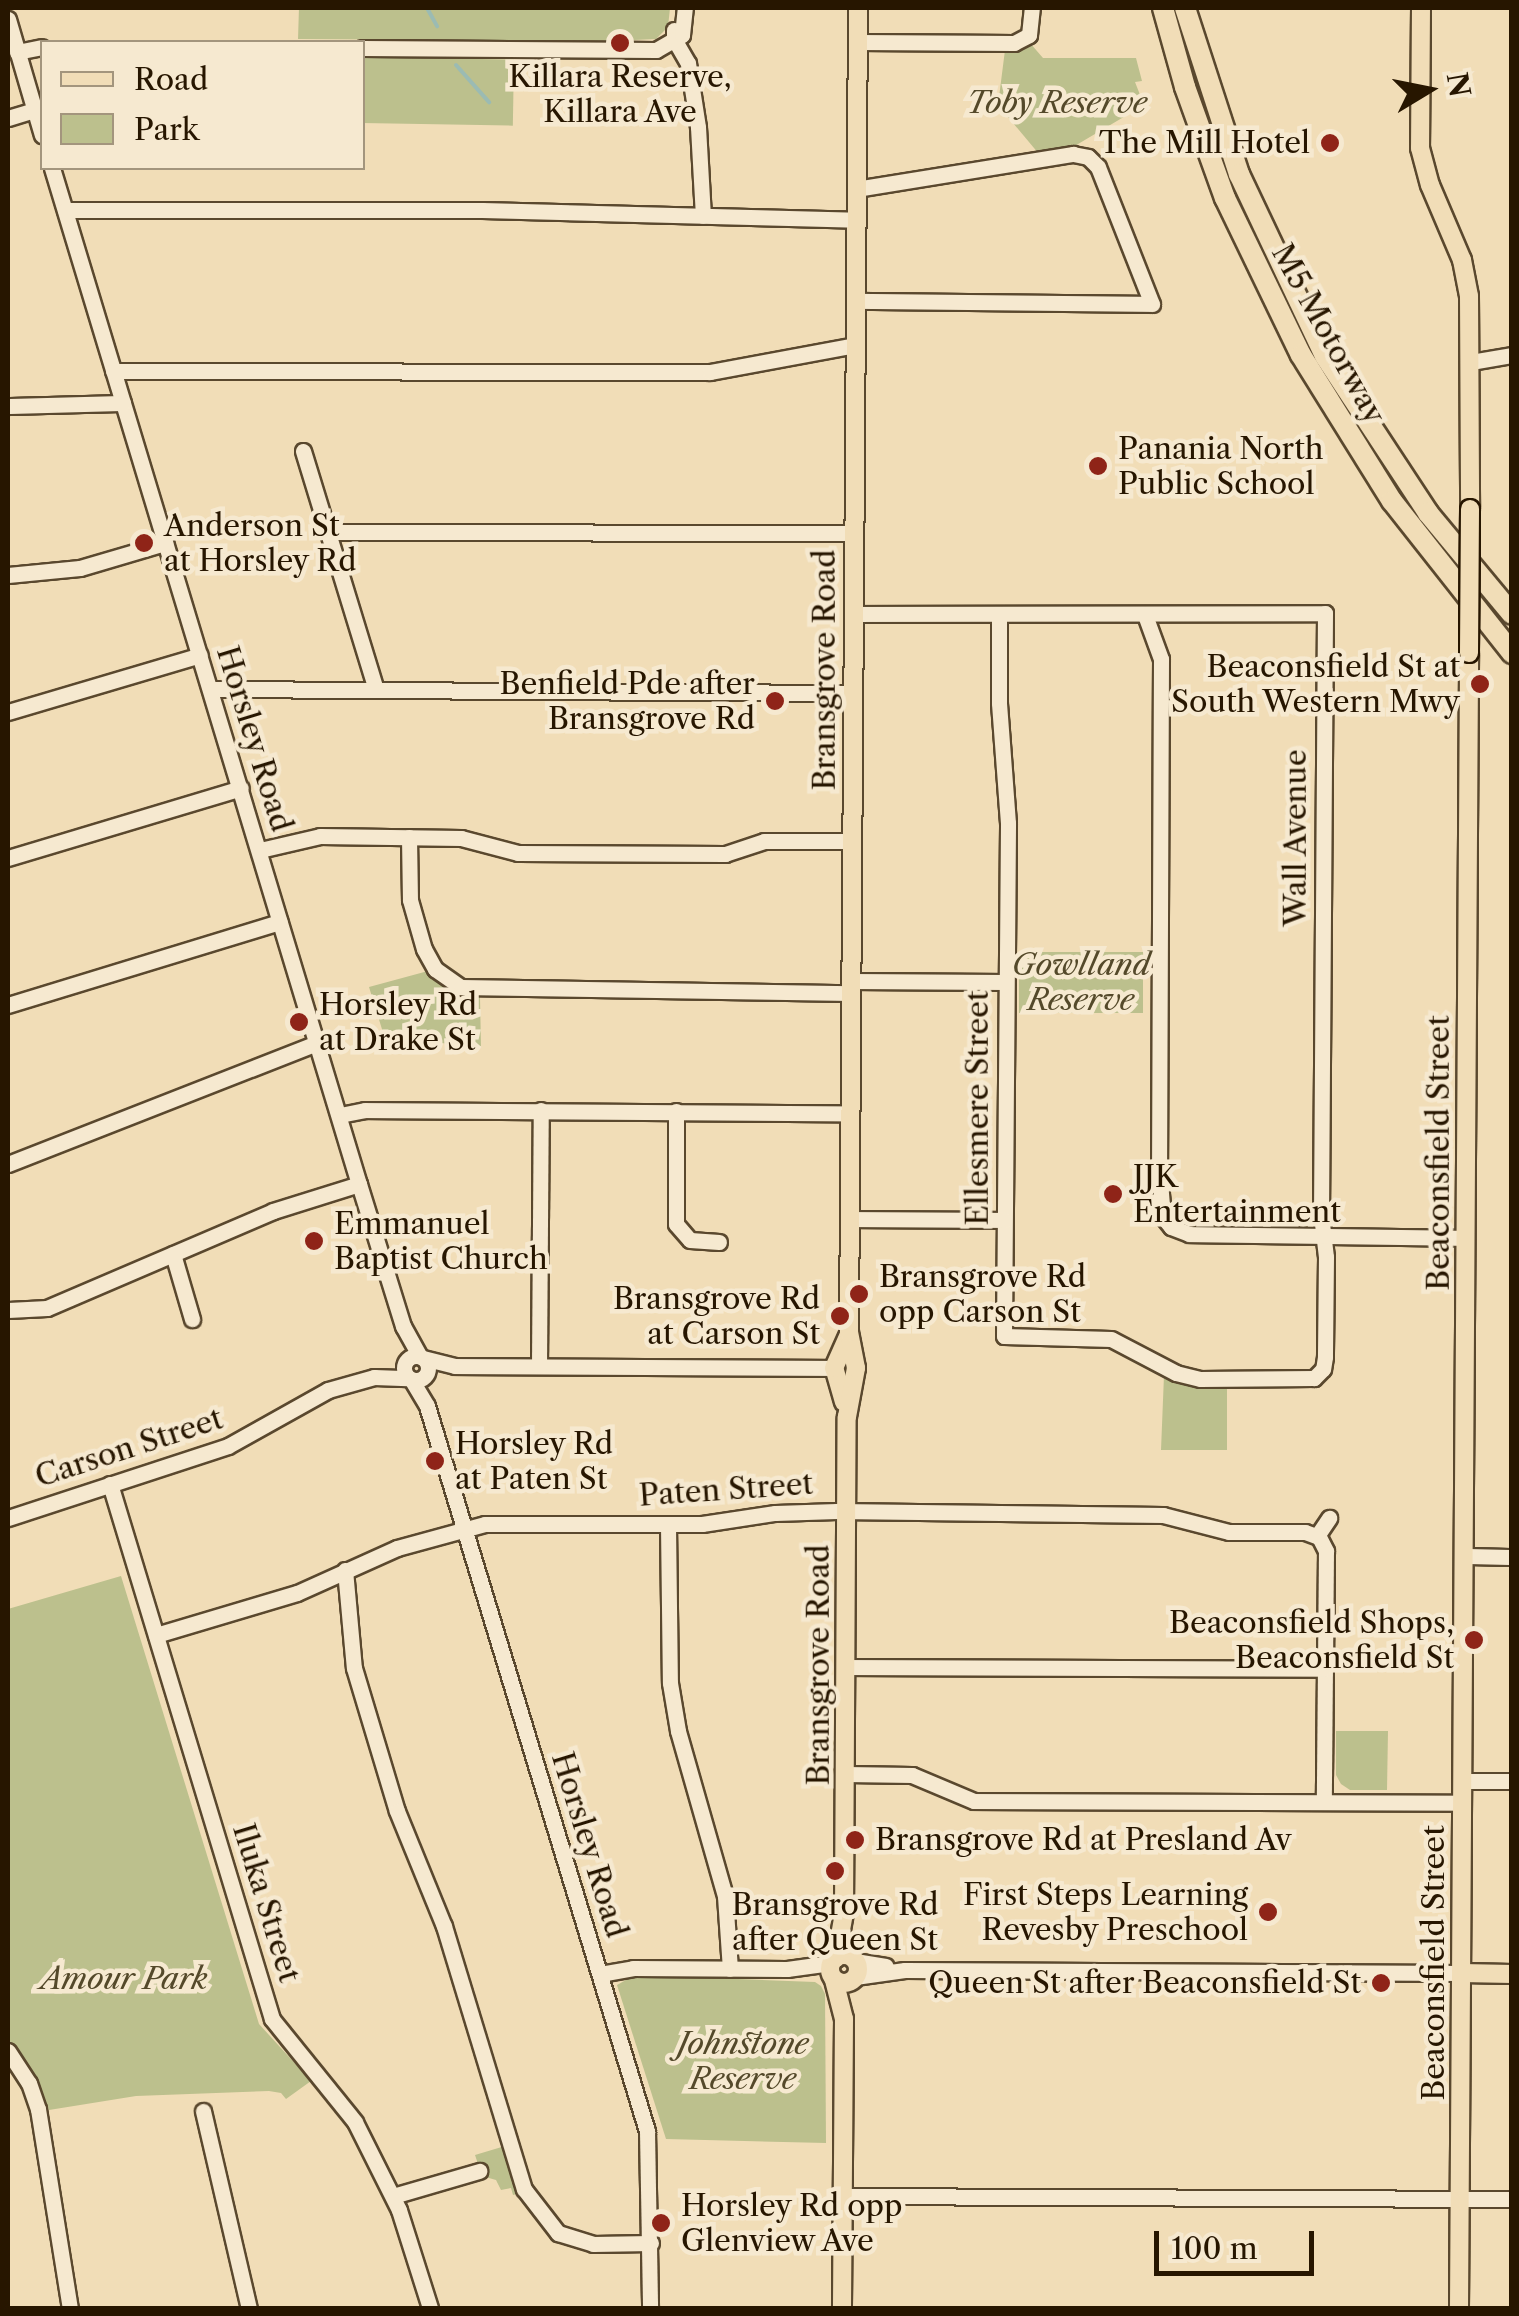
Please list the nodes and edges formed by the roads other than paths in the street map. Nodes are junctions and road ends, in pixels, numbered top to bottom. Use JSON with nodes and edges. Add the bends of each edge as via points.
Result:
{"nodes":[{"id":1,"x":676,"y":8,"type":"edge"},
{"id":2,"x":685,"y":8,"type":"edge"},
{"id":3,"x":858,"y":8,"type":"edge"},
{"id":4,"x":1032,"y":8,"type":"edge"},
{"id":5,"x":1163,"y":8,"type":"edge"},
{"id":6,"x":1185,"y":8,"type":"edge"},
{"id":7,"x":1421,"y":8,"type":"edge"},
{"id":8,"x":8,"y":19,"type":"edge"},
{"id":9,"x":674,"y":39,"type":"junction"},
{"id":10,"x":858,"y":42,"type":"junction"},
{"id":11,"x":40,"y":47,"type":"edge"},
{"id":12,"x":365,"y":48,"type":"edge"},
{"id":13,"x":18,"y":52,"type":"junction"},
{"id":14,"x":35,"y":110,"type":"junction"},
{"id":15,"x":8,"y":118,"type":"edge"},
{"id":16,"x":40,"y":128,"type":"edge"},
{"id":17,"x":53,"y":170,"type":"edge"},
{"id":18,"x":856,"y":190,"type":"junction"},
{"id":19,"x":65,"y":210,"type":"junction"},
{"id":20,"x":703,"y":216,"type":"junction"},
{"id":21,"x":856,"y":220,"type":"junction"},
{"id":22,"x":856,"y":301,"type":"junction"},
{"id":23,"x":856,"y":346,"type":"junction"},
{"id":24,"x":1512,"y":356,"type":"edge"},
{"id":25,"x":1472,"y":362,"type":"junction"},
{"id":26,"x":113,"y":371,"type":"junction"},
{"id":27,"x":122,"y":404,"type":"junction"},
{"id":28,"x":8,"y":406,"type":"edge"},
{"id":29,"x":304,"y":451,"type":"dead end"},
{"id":30,"x":328,"y":532,"type":"junction"},
{"id":31,"x":854,"y":533,"type":"junction"},
{"id":32,"x":165,"y":544,"type":"junction"},
{"id":33,"x":8,"y":575,"type":"edge"},
{"id":34,"x":853,"y":614,"type":"junction"},
{"id":35,"x":999,"y":614,"type":"junction"},
{"id":36,"x":1512,"y":614,"type":"edge"},
{"id":37,"x":1145,"y":616,"type":"junction"},
{"id":38,"x":1166,"y":616,"type":"junction"},
{"id":39,"x":1512,"y":653,"type":"edge"},
{"id":40,"x":200,"y":654,"type":"junction"},
{"id":41,"x":1161,"y":659,"type":"junction"},
{"id":42,"x":211,"y":689,"type":"junction"},
{"id":43,"x":376,"y":690,"type":"junction"},
{"id":44,"x":853,"y":692,"type":"junction"},
{"id":45,"x":8,"y":712,"type":"edge"},
{"id":46,"x":240,"y":788,"type":"junction"},
{"id":47,"x":409,"y":837,"type":"junction"},
{"id":48,"x":852,"y":841,"type":"junction"},
{"id":49,"x":260,"y":850,"type":"junction"},
{"id":50,"x":8,"y":858,"type":"edge"},
{"id":51,"x":280,"y":922,"type":"junction"},
{"id":52,"x":1006,"y":982,"type":"junction"},
{"id":53,"x":852,"y":987,"type":"junction"},
{"id":54,"x":8,"y":1005,"type":"edge"},
{"id":55,"x":316,"y":1043,"type":"junction"},
{"id":56,"x":541,"y":1110,"type":"junction"},
{"id":57,"x":676,"y":1111,"type":"junction"},
{"id":58,"x":851,"y":1113,"type":"junction"},
{"id":59,"x":340,"y":1115,"type":"junction"},
{"id":60,"x":8,"y":1164,"type":"edge"},
{"id":61,"x":359,"y":1184,"type":"junction"},
{"id":62,"x":850,"y":1219,"type":"junction"},
{"id":63,"x":1004,"y":1220,"type":"junction"},
{"id":64,"x":1324,"y":1236,"type":"junction"},
{"id":65,"x":1466,"y":1238,"type":"junction"},
{"id":66,"x":719,"y":1242,"type":"dead end"},
{"id":67,"x":173,"y":1254,"type":"junction"},
{"id":68,"x":8,"y":1310,"type":"edge"},
{"id":69,"x":192,"y":1318,"type":"dead end"},
{"id":70,"x":540,"y":1366,"type":"junction"},
{"id":71,"x":416,"y":1368,"type":"junction"},
{"id":72,"x":843,"y":1368,"type":"junction"},
{"id":73,"x":110,"y":1484,"type":"junction"},
{"id":74,"x":848,"y":1512,"type":"junction"},
{"id":75,"x":8,"y":1518,"type":"edge"},
{"id":76,"x":1328,"y":1518,"type":"dead end"},
{"id":77,"x":668,"y":1525,"type":"junction"},
{"id":78,"x":464,"y":1528,"type":"junction"},
{"id":79,"x":1316,"y":1536,"type":"junction"},
{"id":80,"x":1464,"y":1556,"type":"junction"},
{"id":81,"x":1512,"y":1558,"type":"edge"},
{"id":82,"x":345,"y":1570,"type":"junction"},
{"id":83,"x":156,"y":1636,"type":"junction"},
{"id":84,"x":847,"y":1667,"type":"junction"},
{"id":85,"x":1324,"y":1669,"type":"junction"},
{"id":86,"x":846,"y":1774,"type":"junction"},
{"id":87,"x":1463,"y":1781,"type":"junction"},
{"id":88,"x":1512,"y":1781,"type":"edge"},
{"id":89,"x":1324,"y":1802,"type":"junction"},
{"id":90,"x":1463,"y":1802,"type":"junction"},
{"id":91,"x":730,"y":1969,"type":"junction"},
{"id":92,"x":844,"y":1969,"type":"junction"},
{"id":93,"x":600,"y":1974,"type":"junction"},
{"id":94,"x":1462,"y":1974,"type":"junction"},
{"id":95,"x":1512,"y":1974,"type":"edge"},
{"id":96,"x":8,"y":2051,"type":"edge"},
{"id":97,"x":204,"y":2111,"type":"dead end"},
{"id":98,"x":479,"y":2171,"type":"dead end"},
{"id":99,"x":393,"y":2196,"type":"junction"},
{"id":100,"x":844,"y":2196,"type":"junction"},
{"id":101,"x":1512,"y":2199,"type":"edge"},
{"id":102,"x":1460,"y":2200,"type":"junction"},
{"id":103,"x":651,"y":2243,"type":"junction"},
{"id":104,"x":70,"y":2308,"type":"edge"},
{"id":105,"x":249,"y":2308,"type":"edge"},
{"id":106,"x":430,"y":2308,"type":"edge"},
{"id":107,"x":650,"y":2308,"type":"edge"},
{"id":108,"x":842,"y":2308,"type":"edge"},
{"id":109,"x":1459,"y":2308,"type":"edge"}],
"edges":[{"from":1,"to":9,"type":"street"},
{"from":2,"to":9,"type":"street","via":[[682,35]]},
{"from":3,"to":10,"type":"main road","name":"Bransgrove Road"},
{"from":4,"to":10,"type":"street","via":[[1029,35],[1014,44]]},
{"from":5,"to":39,"type":"highway","name":"M5 Motorway","via":[[1220,183],[1286,328],[1392,501]]},
{"from":6,"to":36,"type":"highway","name":"M5 Motorway","via":[[1239,174],[1325,356],[1428,513]]},
{"from":7,"to":25,"type":"main road","name":"Beaconsfield Street","via":[[1420,148],[1466,276]]},
{"from":8,"to":13,"type":"street"},
{"from":9,"to":12,"type":"street","via":[[652,50]]},
{"from":9,"to":20,"type":"street","via":[[688,62]]},
{"from":10,"to":18,"type":"main road","name":"Bransgrove Road"},
{"from":11,"to":13,"type":"street"},
{"from":13,"to":14,"type":"street"},
{"from":14,"to":15,"type":"street"},
{"from":14,"to":16,"type":"street"},
{"from":17,"to":19,"type":"street","name":"Horsley Road"},
{"from":18,"to":21,"type":"main road","name":"Bransgrove Road"},
{"from":18,"to":22,"type":"street","via":[[1088,157],[1098,166],[1152,304]]},
{"from":19,"to":20,"type":"street"},
{"from":19,"to":26,"type":"street","name":"Horsley Road"},
{"from":20,"to":21,"type":"street"},
{"from":21,"to":22,"type":"main road","name":"Bransgrove Road"},
{"from":22,"to":23,"type":"main road","name":"Bransgrove Road"},
{"from":23,"to":26,"type":"street","via":[[703,372]]},
{"from":23,"to":31,"type":"main road","name":"Bransgrove Road"},
{"from":24,"to":25,"type":"street"},
{"from":25,"to":65,"type":"main road","name":"Beaconsfield Street","bridge":true},
{"from":26,"to":27,"type":"street","name":"Horsley Road"},
{"from":27,"to":28,"type":"street"},
{"from":27,"to":32,"type":"street","name":"Horsley Road"},
{"from":29,"to":30,"type":"street"},
{"from":30,"to":31,"type":"street"},
{"from":30,"to":43,"type":"street"},
{"from":31,"to":34,"type":"main road","name":"Bransgrove Road"},
{"from":32,"to":33,"type":"street","via":[[80,568]]},
{"from":32,"to":40,"type":"street","name":"Horsley Road"},
{"from":34,"to":35,"type":"street","name":"Wall Avenue"},
{"from":34,"to":44,"type":"main road","name":"Bransgrove Road"},
{"from":35,"to":37,"type":"street","name":"Wall Avenue"},
{"from":35,"to":52,"type":"street","name":"Ellesmere Street","via":[[1008,809]]},
{"from":37,"to":38,"type":"street","name":"Wall Avenue"},
{"from":37,"to":41,"type":"street"},
{"from":38,"to":41,"type":"street"},
{"from":38,"to":64,"type":"street","name":"Wall Avenue","via":[[1325,614]]},
{"from":40,"to":42,"type":"street","name":"Horsley Road"},
{"from":40,"to":45,"type":"street"},
{"from":41,"to":64,"type":"street","via":[[1162,1213],[1189,1234]]},
{"from":42,"to":43,"type":"street"},
{"from":42,"to":46,"type":"street","name":"Horsley Road"},
{"from":43,"to":44,"type":"street"},
{"from":44,"to":48,"type":"main road","name":"Bransgrove Road"},
{"from":46,"to":49,"type":"street","name":"Horsley Road"},
{"from":46,"to":50,"type":"street"},
{"from":47,"to":48,"type":"street","via":[[461,838],[518,853],[725,854],[764,841]]},
{"from":47,"to":49,"type":"street","via":[[308,837]]},
{"from":47,"to":53,"type":"street","via":[[410,900],[424,950],[436,969],[461,986]]},
{"from":48,"to":53,"type":"main road","name":"Bransgrove Road"},
{"from":49,"to":51,"type":"street","name":"Horsley Road"},
{"from":51,"to":54,"type":"street"},
{"from":51,"to":55,"type":"street","name":"Horsley Road"},
{"from":52,"to":53,"type":"street"},
{"from":52,"to":63,"type":"street","name":"Ellesmere Street"},
{"from":53,"to":58,"type":"main road","name":"Bransgrove Road"},
{"from":55,"to":59,"type":"street","name":"Horsley Road"},
{"from":55,"to":60,"type":"street"},
{"from":56,"to":57,"type":"street"},
{"from":56,"to":59,"type":"street"},
{"from":56,"to":70,"type":"street"},
{"from":57,"to":58,"type":"street"},
{"from":57,"to":66,"type":"street","via":[[676,1224],[690,1240]]},
{"from":58,"to":62,"type":"main road","name":"Bransgrove Road"},
{"from":59,"to":61,"type":"street","name":"Horsley Road"},
{"from":61,"to":67,"type":"street","via":[[273,1211]]},
{"from":61,"to":71,"type":"street","name":"Horsley Road"},
{"from":62,"to":63,"type":"street"},
{"from":62,"to":72,"type":"main road","name":"Bransgrove Road"},
{"from":63,"to":64,"type":"street","name":"Ellesmere Street","via":[[1004,1336],[1111,1339],[1200,1379],[1324,1379]]},
{"from":64,"to":65,"type":"street"},
{"from":65,"to":80,"type":"main road","name":"Beaconsfield Street"},
{"from":67,"to":68,"type":"street","via":[[48,1308]]},
{"from":67,"to":69,"type":"street"},
{"from":70,"to":71,"type":"street","name":"Carson Street"},
{"from":70,"to":72,"type":"street","name":"Carson Street"},
{"from":71,"to":73,"type":"street","name":"Carson Street","via":[[320,1394],[228,1446]]},
{"from":71,"to":78,"type":"street","name":"Horsley Road"},
{"from":72,"to":74,"type":"main road","name":"Bransgrove Road"},
{"from":73,"to":75,"type":"street","name":"Carson Street"},
{"from":73,"to":83,"type":"street","name":"Iluka Street"},
{"from":74,"to":77,"type":"street","name":"Paten Street"},
{"from":74,"to":79,"type":"street","name":"Paten Street","via":[[1163,1516],[1229,1532]]},
{"from":74,"to":84,"type":"main road","name":"Bransgrove Road"},
{"from":76,"to":79,"type":"street"},
{"from":77,"to":78,"type":"street","name":"Paten Street"},
{"from":77,"to":91,"type":"street","via":[[670,1682],[726,1896]]},
{"from":78,"to":82,"type":"street","name":"Paten Street"},
{"from":78,"to":93,"type":"street","name":"Horsley Road"},
{"from":79,"to":85,"type":"street","via":[[1326,1551]]},
{"from":80,"to":81,"type":"street"},
{"from":80,"to":87,"type":"main road","name":"Beaconsfield Street"},
{"from":82,"to":83,"type":"street","name":"Paten Street"},
{"from":82,"to":103,"type":"street","via":[[354,1668],[397,1811],[444,1926],[524,2189],[558,2232],[593,2244]]},
{"from":83,"to":99,"type":"street","name":"Iluka Street","via":[[272,2019],[352,2115]]},
{"from":84,"to":85,"type":"street"},
{"from":84,"to":86,"type":"main road","name":"Bransgrove Road"},
{"from":85,"to":89,"type":"street"},
{"from":86,"to":89,"type":"street","via":[[912,1775],[974,1801]]},
{"from":86,"to":92,"type":"main road","name":"Bransgrove Road"},
{"from":87,"to":88,"type":"street"},
{"from":87,"to":90,"type":"main road","name":"Beaconsfield Street"},
{"from":89,"to":90,"type":"street"},
{"from":90,"to":94,"type":"main road","name":"Beaconsfield Street"},
{"from":91,"to":92,"type":"street"},
{"from":91,"to":93,"type":"street"},
{"from":92,"to":94,"type":"street"},
{"from":92,"to":100,"type":"main road","name":"Bransgrove Road"},
{"from":93,"to":103,"type":"street","name":"Horsley Road","via":[[648,2131]]},
{"from":94,"to":95,"type":"main road"},
{"from":94,"to":102,"type":"main road","name":"Beaconsfield Street"},
{"from":96,"to":104,"type":"street","via":[[38,2109]]},
{"from":97,"to":105,"type":"street"},
{"from":98,"to":99,"type":"street"},
{"from":99,"to":106,"type":"street","name":"Iluka Street"},
{"from":100,"to":102,"type":"street"},
{"from":100,"to":108,"type":"main road","name":"Bransgrove Road"},
{"from":101,"to":102,"type":"street"},
{"from":102,"to":109,"type":"main road","name":"Beaconsfield Street"},
{"from":103,"to":107,"type":"street","name":"Horsley Road"}]}
